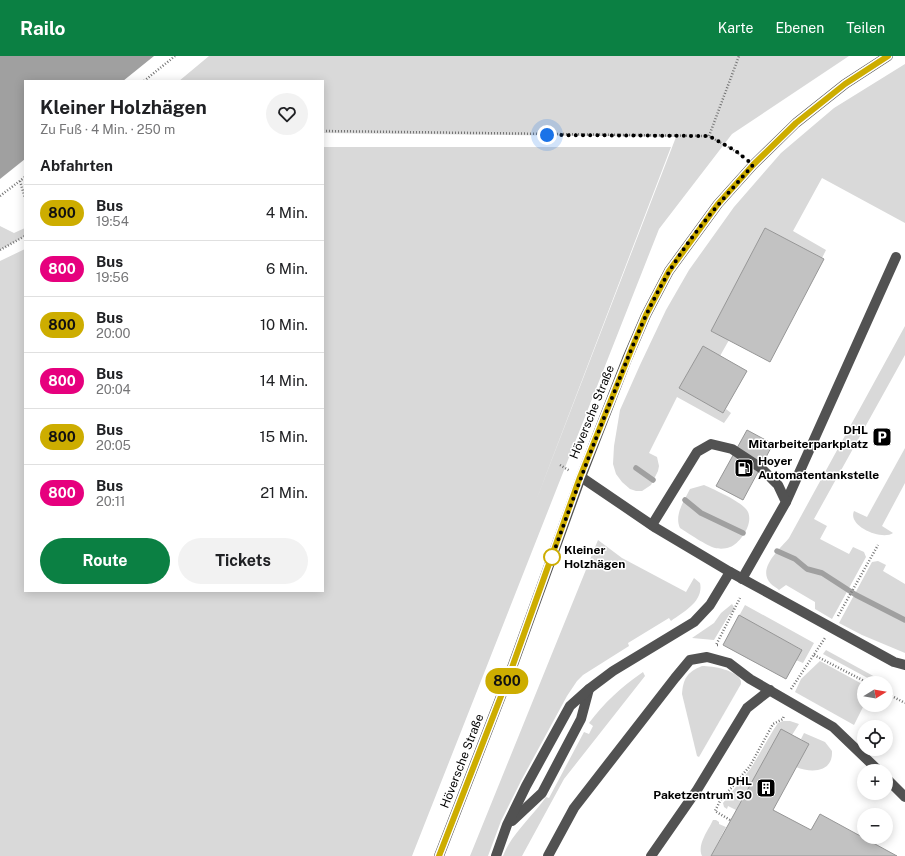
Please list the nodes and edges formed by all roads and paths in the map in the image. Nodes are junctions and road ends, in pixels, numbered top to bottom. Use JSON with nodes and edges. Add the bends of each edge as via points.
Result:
{"nodes":[{"id":1,"x":175,"y":56,"type":"edge"},
{"id":2,"x":739,"y":56,"type":"edge"},
{"id":3,"x":888,"y":56,"type":"edge"},
{"id":4,"x":145,"y":80,"type":"edge"},
{"id":5,"x":324,"y":132,"type":"edge"},
{"id":6,"x":709,"y":136,"type":"junction"},
{"id":7,"x":753,"y":165,"type":"junction"},
{"id":8,"x":24,"y":178,"type":"edge"},
{"id":9,"x":20,"y":181,"type":"junction"},
{"id":10,"x":24,"y":195,"type":"edge"},
{"id":11,"x":0,"y":196,"type":"edge"},
{"id":12,"x":24,"y":237,"type":"edge"},
{"id":13,"x":0,"y":250,"type":"edge"},
{"id":14,"x":896,"y":257,"type":"dead end"},
{"id":15,"x":580,"y":477,"type":"junction"},
{"id":16,"x":786,"y":502,"type":"junction"},
{"id":17,"x":652,"y":525,"type":"junction"},
{"id":18,"x":878,"y":545,"type":"dead end"},
{"id":19,"x":730,"y":572,"type":"junction"},
{"id":20,"x":742,"y":579,"type":"junction"},
{"id":21,"x":740,"y":598,"type":"dead end"},
{"id":22,"x":845,"y":604,"type":"dead end"},
{"id":23,"x":819,"y":648,"type":"dead end"},
{"id":24,"x":723,"y":649,"type":"dead end"},
{"id":25,"x":814,"y":655,"type":"junction"},
{"id":26,"x":905,"y":665,"type":"edge"},
{"id":27,"x":857,"y":677,"type":"edge"},
{"id":28,"x":589,"y":689,"type":"junction"},
{"id":29,"x":770,"y":690,"type":"junction"},
{"id":30,"x":893,"y":697,"type":"edge"},
{"id":31,"x":788,"y":701,"type":"junction"},
{"id":32,"x":905,"y":703,"type":"edge"},
{"id":33,"x":872,"y":764,"type":"edge"},
{"id":34,"x":893,"y":785,"type":"edge"},
{"id":35,"x":905,"y":797,"type":"edge"},
{"id":36,"x":730,"y":820,"type":"dead end"},
{"id":37,"x":508,"y":825,"type":"junction"},
{"id":38,"x":439,"y":856,"type":"edge"},
{"id":39,"x":496,"y":856,"type":"edge"},
{"id":40,"x":548,"y":856,"type":"edge"},
{"id":41,"x":651,"y":856,"type":"edge"}],
"edges":[{"from":1,"to":4,"type":"path"},
{"from":2,"to":6,"type":"path"},
{"from":3,"to":7,"type":"street","name":"Höversche Straße","via":[[839,89],[796,123]]},
{"from":5,"to":6,"type":"path"},
{"from":6,"to":7,"type":"path","via":[[736,151]]},
{"from":7,"to":15,"type":"street","name":"Höversche Straße","via":[[718,204],[669,271],[643,321]]},
{"from":8,"to":9,"type":"path"},
{"from":9,"to":10,"type":"path"},
{"from":9,"to":11,"type":"path"},
{"from":12,"to":13,"type":"path"},
{"from":14,"to":16,"type":"street"},
{"from":15,"to":17,"type":"street"},
{"from":15,"to":38,"type":"street","name":"Höversche Straße","via":[[510,673]]},
{"from":16,"to":17,"type":"street","via":[[778,485],[761,468],[732,449],[711,444],[697,452]]},
{"from":16,"to":20,"type":"street"},
{"from":17,"to":19,"type":"street"},
{"from":18,"to":22,"type":"path"},
{"from":19,"to":20,"type":"street"},
{"from":19,"to":28,"type":"street","via":[[710,605],[694,622],[613,671]]},
{"from":20,"to":26,"type":"street","via":[[894,662]]},
{"from":21,"to":24,"type":"path","via":[[716,645]]},
{"from":23,"to":25,"type":"path"},
{"from":25,"to":27,"type":"path"},
{"from":25,"to":31,"type":"path","via":[[792,687]]},
{"from":28,"to":37,"type":"street","via":[[570,706],[526,786]]},
{"from":28,"to":37,"type":"street","via":[[581,719],[542,794]]},
{"from":29,"to":31,"type":"street"},
{"from":29,"to":40,"type":"street","via":[[729,663],[707,657],[690,660],[574,808]]},
{"from":29,"to":41,"type":"street","via":[[747,708],[697,790]]},
{"from":30,"to":32,"type":"path"},
{"from":31,"to":33,"type":"street","via":[[833,727]]},
{"from":31,"to":36,"type":"path","via":[[783,719],[773,724],[750,766],[720,801],[715,811]]},
{"from":34,"to":35,"type":"street"},
{"from":37,"to":39,"type":"street"}]}
